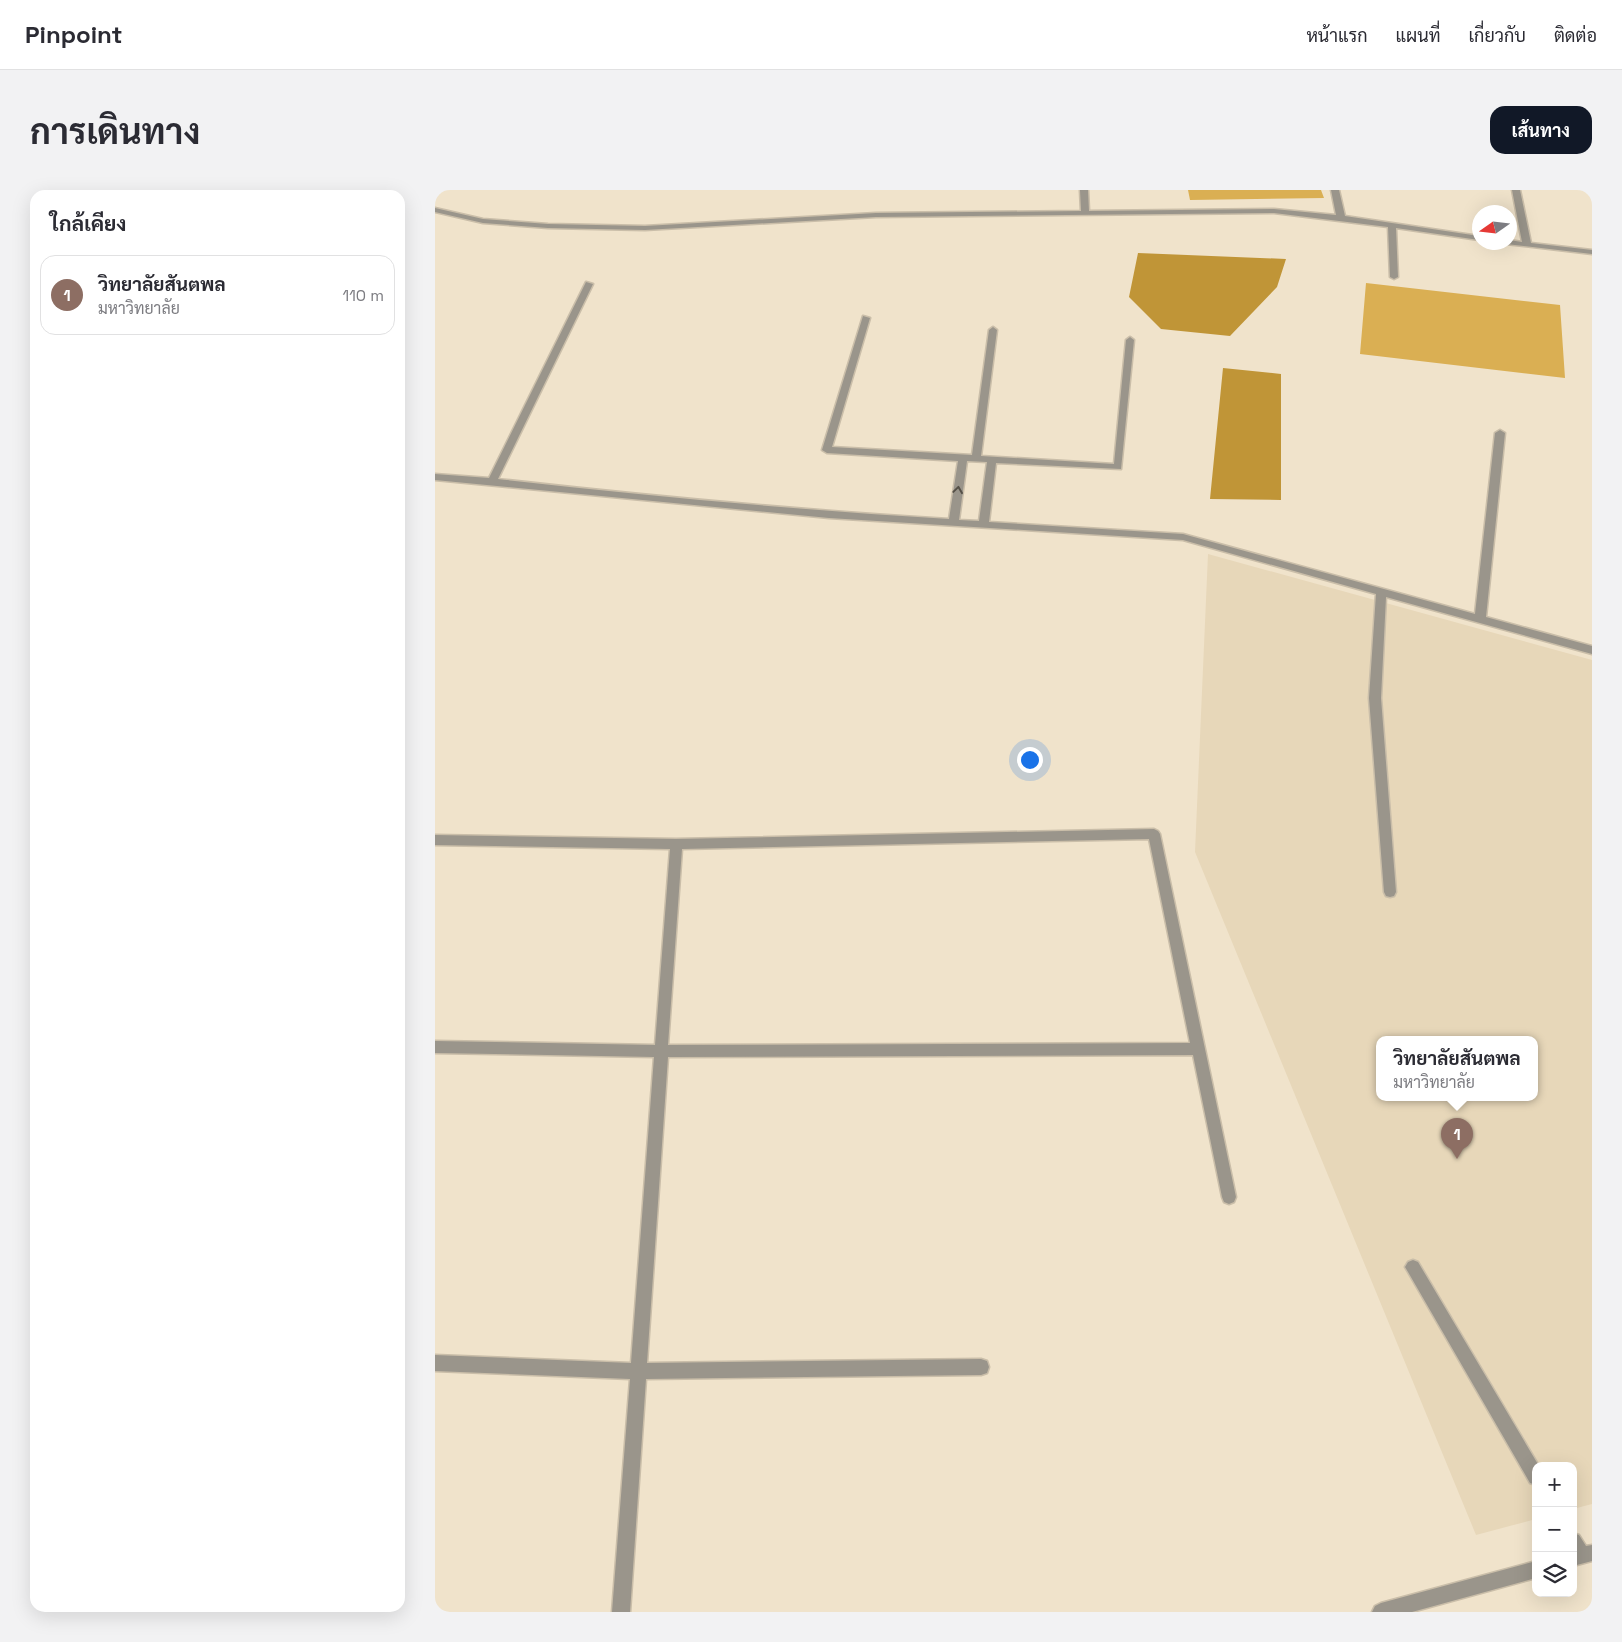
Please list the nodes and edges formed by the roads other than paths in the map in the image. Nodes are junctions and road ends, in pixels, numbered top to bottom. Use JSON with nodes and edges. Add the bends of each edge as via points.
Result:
{"nodes":[{"id":1,"x":1084,"y":190,"type":"edge"},
{"id":2,"x":1335,"y":190,"type":"edge"},
{"id":3,"x":1516,"y":190,"type":"edge"},
{"id":4,"x":435,"y":210,"type":"edge"},
{"id":5,"x":1085,"y":213,"type":"junction"},
{"id":6,"x":1341,"y":218,"type":"junction"},
{"id":7,"x":1392,"y":226,"type":"junction"},
{"id":8,"x":1472,"y":237,"type":"edge"},
{"id":9,"x":1517,"y":243,"type":"edge"},
{"id":10,"x":1527,"y":245,"type":"junction"},
{"id":11,"x":1592,"y":252,"type":"edge"},
{"id":12,"x":1394,"y":277,"type":"dead end"},
{"id":13,"x":589,"y":284,"type":"dead end"},
{"id":14,"x":865,"y":318,"type":"dead end"},
{"id":15,"x":993,"y":330,"type":"dead end"},
{"id":16,"x":1130,"y":340,"type":"dead end"},
{"id":17,"x":1500,"y":433,"type":"dead end"},
{"id":18,"x":963,"y":459,"type":"junction"},
{"id":19,"x":976,"y":460,"type":"junction"},
{"id":20,"x":992,"y":460,"type":"junction"},
{"id":21,"x":435,"y":476,"type":"edge"},
{"id":22,"x":492,"y":481,"type":"junction"},
{"id":23,"x":954,"y":522,"type":"junction"},
{"id":24,"x":984,"y":524,"type":"junction"},
{"id":25,"x":1381,"y":592,"type":"junction"},
{"id":26,"x":1480,"y":619,"type":"junction"},
{"id":27,"x":1592,"y":650,"type":"edge"},
{"id":28,"x":435,"y":840,"type":"edge"},
{"id":29,"x":676,"y":844,"type":"junction"},
{"id":30,"x":1390,"y":892,"type":"dead end"},
{"id":31,"x":435,"y":1047,"type":"edge"},
{"id":32,"x":1198,"y":1049,"type":"junction"},
{"id":33,"x":661,"y":1051,"type":"junction"},
{"id":34,"x":1229,"y":1197,"type":"dead end"},
{"id":35,"x":1413,"y":1267,"type":"dead end"},
{"id":36,"x":435,"y":1363,"type":"edge"},
{"id":37,"x":981,"y":1367,"type":"dead end"},
{"id":38,"x":638,"y":1371,"type":"junction"},
{"id":39,"x":1532,"y":1470,"type":"edge"},
{"id":40,"x":1532,"y":1570,"type":"edge"},
{"id":41,"x":621,"y":1612,"type":"edge"},
{"id":42,"x":1381,"y":1612,"type":"edge"}],
"edges":[{"from":1,"to":5,"type":"street"},
{"from":2,"to":6,"type":"street"},
{"from":3,"to":10,"type":"street"},
{"from":4,"to":5,"type":"street","via":[[483,221],[645,228],[876,215]]},
{"from":5,"to":6,"type":"street","via":[[1274,211]]},
{"from":6,"to":7,"type":"street"},
{"from":7,"to":8,"type":"street"},
{"from":7,"to":12,"type":"street"},
{"from":9,"to":10,"type":"street"},
{"from":10,"to":11,"type":"street"},
{"from":13,"to":22,"type":"street"},
{"from":14,"to":18,"type":"street","via":[[827,450]]},
{"from":15,"to":19,"type":"street"},
{"from":16,"to":20,"type":"street","via":[[1118,467]]},
{"from":17,"to":26,"type":"street"},
{"from":18,"to":19,"type":"street"},
{"from":23,"to":18,"type":"street","one_way":true},
{"from":19,"to":20,"type":"street"},
{"from":20,"to":24,"type":"street"},
{"from":21,"to":22,"type":"street"},
{"from":22,"to":23,"type":"street","via":[[829,515]]},
{"from":23,"to":24,"type":"street"},
{"from":24,"to":25,"type":"street","via":[[1183,537]]},
{"from":25,"to":26,"type":"street"},
{"from":25,"to":30,"type":"street","via":[[1375,698]]},
{"from":26,"to":27,"type":"street"},
{"from":28,"to":29,"type":"street"},
{"from":29,"to":32,"type":"street","via":[[1154,834]]},
{"from":29,"to":33,"type":"street"},
{"from":31,"to":33,"type":"street"},
{"from":32,"to":33,"type":"street"},
{"from":32,"to":34,"type":"street"},
{"from":33,"to":38,"type":"street"},
{"from":35,"to":39,"type":"street"},
{"from":36,"to":38,"type":"street"},
{"from":37,"to":38,"type":"street"},
{"from":38,"to":41,"type":"street"},
{"from":40,"to":42,"type":"street"}]}
